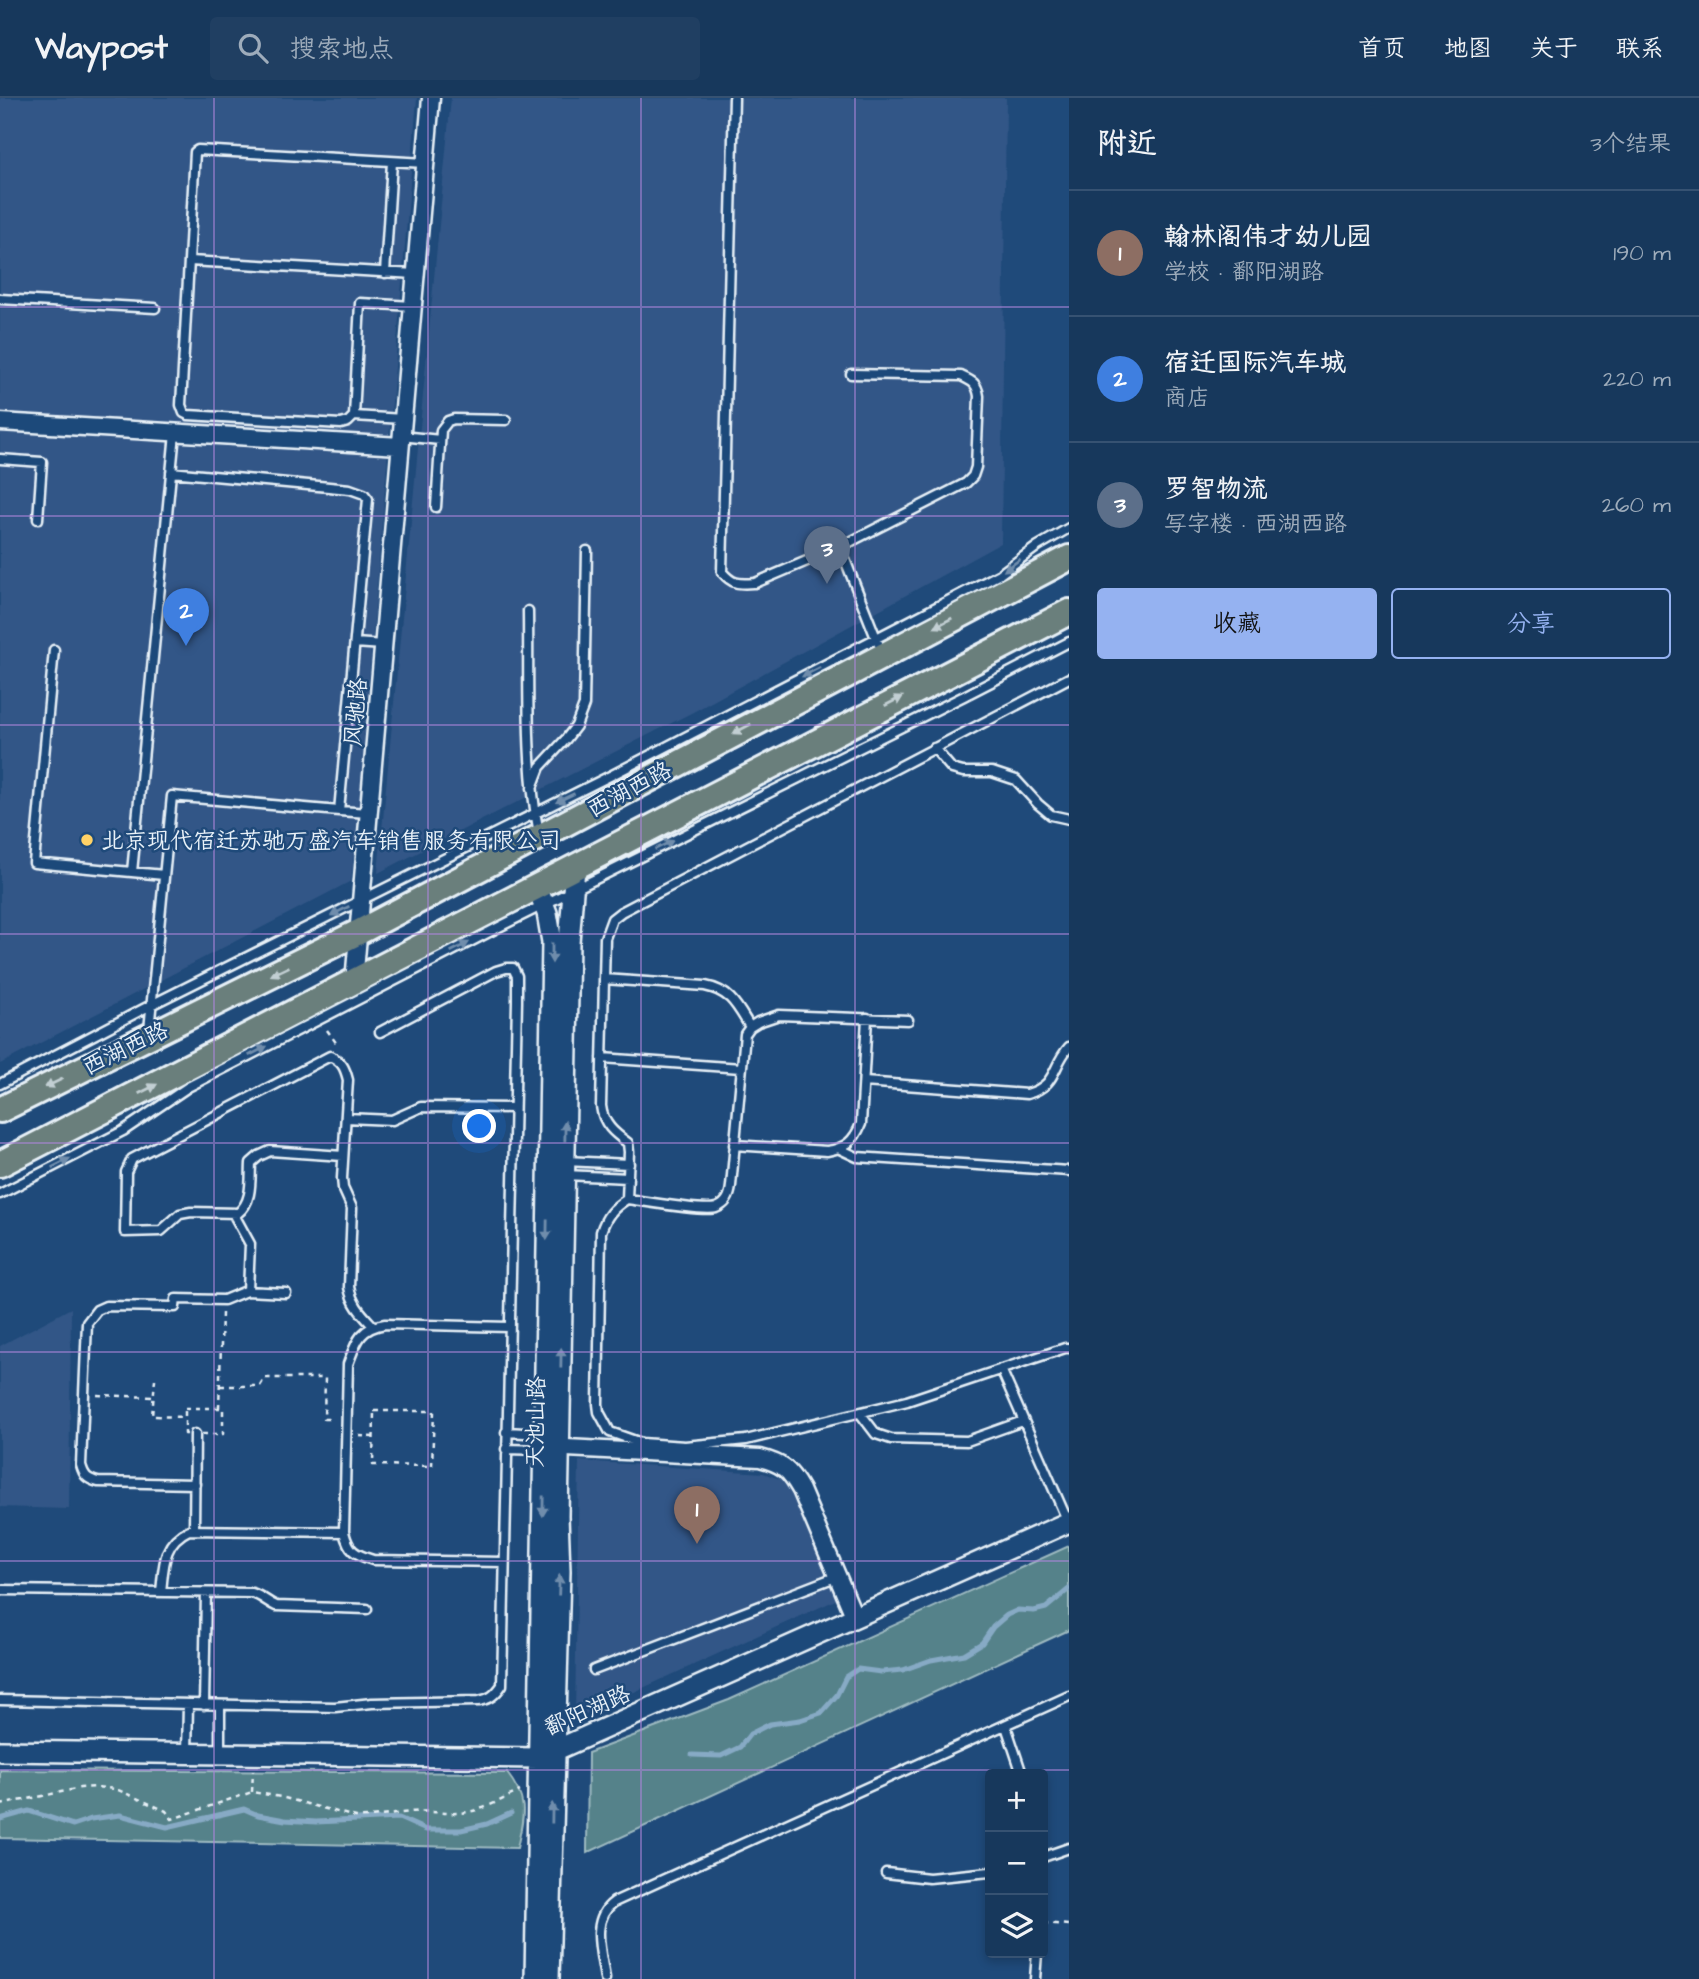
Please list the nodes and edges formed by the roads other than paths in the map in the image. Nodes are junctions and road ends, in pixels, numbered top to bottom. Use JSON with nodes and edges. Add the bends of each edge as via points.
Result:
{"nodes":[{"id":1,"x":430,"y":98,"type":"edge"},
{"id":2,"x":734,"y":98,"type":"edge"},
{"id":3,"x":392,"y":162,"type":"junction"},
{"id":4,"x":425,"y":163,"type":"junction"},
{"id":5,"x":190,"y":261,"type":"junction"},
{"id":6,"x":385,"y":273,"type":"junction"},
{"id":7,"x":415,"y":274,"type":"junction"},
{"id":8,"x":0,"y":299,"type":"edge"},
{"id":9,"x":413,"y":306,"type":"junction"},
{"id":10,"x":155,"y":308,"type":"dead end"},
{"id":11,"x":851,"y":374,"type":"dead end"},
{"id":12,"x":354,"y":416,"type":"junction"},
{"id":13,"x":506,"y":420,"type":"dead end"},
{"id":14,"x":0,"y":422,"type":"edge"},
{"id":15,"x":174,"y":433,"type":"junction"},
{"id":16,"x":402,"y":434,"type":"junction"},
{"id":17,"x":440,"y":440,"type":"junction"},
{"id":18,"x":0,"y":459,"type":"edge"},
{"id":19,"x":171,"y":472,"type":"junction"},
{"id":20,"x":436,"y":507,"type":"dead end"},
{"id":21,"x":38,"y":519,"type":"dead end"},
{"id":22,"x":1069,"y":528,"type":"edge"},
{"id":23,"x":840,"y":547,"type":"junction"},
{"id":24,"x":587,"y":551,"type":"dead end"},
{"id":25,"x":1069,"y":558,"type":"edge"},
{"id":26,"x":528,"y":611,"type":"dead end"},
{"id":27,"x":1069,"y":612,"type":"edge"},
{"id":28,"x":1069,"y":642,"type":"edge"},
{"id":29,"x":355,"y":643,"type":"junction"},
{"id":30,"x":383,"y":645,"type":"junction"},
{"id":31,"x":880,"y":646,"type":"junction"},
{"id":32,"x":54,"y":650,"type":"dead end"},
{"id":33,"x":1069,"y":678,"type":"edge"},
{"id":34,"x":934,"y":748,"type":"junction"},
{"id":35,"x":532,"y":788,"type":"junction"},
{"id":36,"x":339,"y":811,"type":"junction"},
{"id":37,"x":369,"y":813,"type":"junction"},
{"id":38,"x":1069,"y":819,"type":"edge"},
{"id":39,"x":537,"y":825,"type":"junction"},
{"id":40,"x":132,"y":872,"type":"junction"},
{"id":41,"x":164,"y":875,"type":"junction"},
{"id":42,"x":574,"y":879,"type":"junction"},
{"id":43,"x":540,"y":896,"type":"junction"},
{"id":44,"x":362,"y":900,"type":"junction"},
{"id":45,"x":359,"y":932,"type":"junction"},
{"id":46,"x":604,"y":979,"type":"junction"},
{"id":47,"x":354,"y":982,"type":"junction"},
{"id":48,"x":151,"y":1005,"type":"junction"},
{"id":49,"x":867,"y":1018,"type":"junction"},
{"id":50,"x":908,"y":1020,"type":"dead end"},
{"id":51,"x":750,"y":1027,"type":"junction"},
{"id":52,"x":380,"y":1032,"type":"dead end"},
{"id":53,"x":148,"y":1037,"type":"junction"},
{"id":54,"x":1069,"y":1047,"type":"edge"},
{"id":55,"x":602,"y":1058,"type":"junction"},
{"id":56,"x":741,"y":1068,"type":"junction"},
{"id":57,"x":864,"y":1082,"type":"junction"},
{"id":58,"x":0,"y":1084,"type":"edge"},
{"id":59,"x":514,"y":1108,"type":"junction"},
{"id":60,"x":0,"y":1110,"type":"edge"},
{"id":61,"x":346,"y":1118,"type":"junction"},
{"id":62,"x":734,"y":1145,"type":"junction"},
{"id":63,"x":840,"y":1149,"type":"junction"},
{"id":64,"x":344,"y":1156,"type":"junction"},
{"id":65,"x":0,"y":1164,"type":"edge"},
{"id":66,"x":629,"y":1164,"type":"junction"},
{"id":67,"x":557,"y":1168,"type":"junction"},
{"id":68,"x":1069,"y":1171,"type":"edge"},
{"id":69,"x":628,"y":1178,"type":"junction"},
{"id":70,"x":0,"y":1194,"type":"edge"},
{"id":71,"x":627,"y":1199,"type":"junction"},
{"id":72,"x":233,"y":1213,"type":"junction"},
{"id":73,"x":248,"y":1291,"type":"junction"},
{"id":74,"x":286,"y":1293,"type":"dead end"},
{"id":75,"x":373,"y":1326,"type":"junction"},
{"id":76,"x":509,"y":1327,"type":"junction"},
{"id":77,"x":1069,"y":1348,"type":"edge"},
{"id":78,"x":1001,"y":1369,"type":"junction"},
{"id":79,"x":860,"y":1413,"type":"junction"},
{"id":80,"x":1023,"y":1421,"type":"junction"},
{"id":81,"x":506,"y":1432,"type":"junction"},
{"id":82,"x":195,"y":1434,"type":"road end"},
{"id":83,"x":548,"y":1444,"type":"junction"},
{"id":84,"x":506,"y":1449,"type":"junction"},
{"id":85,"x":195,"y":1484,"type":"junction"},
{"id":86,"x":1067,"y":1516,"type":"edge"},
{"id":87,"x":194,"y":1529,"type":"junction"},
{"id":88,"x":344,"y":1532,"type":"junction"},
{"id":89,"x":504,"y":1562,"type":"junction"},
{"id":90,"x":838,"y":1576,"type":"junction"},
{"id":91,"x":0,"y":1590,"type":"edge"},
{"id":92,"x":161,"y":1592,"type":"junction"},
{"id":93,"x":206,"y":1593,"type":"junction"},
{"id":94,"x":367,"y":1609,"type":"dead end"},
{"id":95,"x":853,"y":1612,"type":"junction"},
{"id":96,"x":594,"y":1670,"type":"dead end"},
{"id":97,"x":1069,"y":1696,"type":"edge"},
{"id":98,"x":0,"y":1700,"type":"edge"},
{"id":99,"x":188,"y":1704,"type":"junction"},
{"id":100,"x":204,"y":1705,"type":"junction"},
{"id":101,"x":220,"y":1705,"type":"junction"},
{"id":102,"x":1006,"y":1726,"type":"junction"},
{"id":103,"x":0,"y":1739,"type":"edge"},
{"id":104,"x":187,"y":1748,"type":"junction"},
{"id":105,"x":220,"y":1748,"type":"junction"},
{"id":106,"x":546,"y":1748,"type":"junction"},
{"id":107,"x":0,"y":1751,"type":"edge"},
{"id":108,"x":1020,"y":1769,"type":"edge"},
{"id":109,"x":1069,"y":1849,"type":"edge"},
{"id":110,"x":1048,"y":1855,"type":"edge"},
{"id":111,"x":985,"y":1872,"type":"edge"},
{"id":112,"x":886,"y":1873,"type":"dead end"},
{"id":113,"x":1037,"y":1958,"type":"edge"},
{"id":114,"x":535,"y":1979,"type":"edge"},
{"id":115,"x":549,"y":1979,"type":"edge"},
{"id":116,"x":606,"y":1979,"type":"edge"},
{"id":117,"x":1035,"y":1979,"type":"edge"}],
"edges":[{"from":1,"to":4,"type":"street","name":"风驰路"},
{"from":2,"to":23,"type":"lane","via":[[722,572],[730,581],[755,583]]},
{"from":3,"to":4,"type":"lane"},
{"from":3,"to":5,"type":"lane","via":[[198,150]]},
{"from":3,"to":6,"type":"lane"},
{"from":4,"to":7,"type":"street","name":"风驰路"},
{"from":5,"to":6,"type":"lane"},
{"from":5,"to":12,"type":"lane","via":[[184,413],[341,424]]},
{"from":6,"to":7,"type":"lane"},
{"from":7,"to":9,"type":"street","name":"风驰路"},
{"from":8,"to":10,"type":"lane"},
{"from":9,"to":12,"type":"lane","via":[[360,303]]},
{"from":9,"to":16,"type":"street","name":"风驰路"},
{"from":11,"to":23,"type":"lane","via":[[972,380],[979,396],[978,455],[974,476],[965,483]]},
{"from":12,"to":16,"type":"lane"},
{"from":13,"to":17,"type":"lane","via":[[447,421]]},
{"from":14,"to":15,"type":"street"},
{"from":15,"to":16,"type":"street"},
{"from":15,"to":19,"type":"lane"},
{"from":16,"to":17,"type":"lane"},
{"from":16,"to":30,"type":"street","name":"风驰路"},
{"from":17,"to":20,"type":"lane"},
{"from":18,"to":21,"type":"lane","via":[[42,462]]},
{"from":19,"to":29,"type":"lane","via":[[364,494],[368,507]]},
{"from":19,"to":40,"type":"lane"},
{"from":22,"to":31,"type":"lane","one_way":true},
{"from":23,"to":31,"type":"lane"},
{"from":24,"to":35,"type":"lane","via":[[584,705],[576,726],[540,767]]},
{"from":25,"to":31,"type":"main road","name":"西湖西路","one_way":true},
{"from":26,"to":35,"type":"lane"},
{"from":42,"to":27,"type":"main road","name":"西湖西路","one_way":true,"via":[[748,776]]},
{"from":42,"to":28,"type":"lane","one_way":true},
{"from":29,"to":30,"type":"lane"},
{"from":29,"to":36,"type":"lane"},
{"from":30,"to":37,"type":"street","name":"风驰路"},
{"from":31,"to":39,"type":"main road","name":"西湖西路","one_way":true},
{"from":32,"to":40,"type":"lane","via":[[34,863]]},
{"from":33,"to":34,"type":"lane"},
{"from":34,"to":38,"type":"lane","via":[[952,769],[992,772],[1016,780],[1051,815]]},
{"from":34,"to":46,"type":"lane","via":[[621,912],[607,928]]},
{"from":35,"to":39,"type":"lane"},
{"from":36,"to":37,"type":"lane"},
{"from":36,"to":41,"type":"lane","via":[[172,796]]},
{"from":37,"to":44,"type":"street","name":"风驰路"},
{"from":39,"to":44,"type":"lane"},
{"from":39,"to":45,"type":"main road","name":"西湖西路"},
{"from":40,"to":41,"type":"lane"},
{"from":41,"to":48,"type":"lane"},
{"from":42,"to":43,"type":"main road","name":"西湖西路"},
{"from":67,"to":42,"type":"street","name":"天池山路","one_way":true},
{"from":43,"to":47,"type":"main road","name":"西湖西路"},
{"from":43,"to":67,"type":"street","name":"天池山路","one_way":true,"via":[[552,942]]},
{"from":70,"to":43,"type":"lane","one_way":true},
{"from":44,"to":45,"type":"street","name":"风驰路"},
{"from":44,"to":48,"type":"lane","one_way":true},
{"from":45,"to":47,"type":"street","name":"风驰路"},
{"from":45,"to":53,"type":"main road","name":"西湖西路","one_way":true},
{"from":46,"to":51,"type":"lane","via":[[719,988]]},
{"from":46,"to":55,"type":"lane"},
{"from":65,"to":47,"type":"main road","name":"西湖西路","one_way":true},
{"from":48,"to":53,"type":"lane"},
{"from":48,"to":58,"type":"lane"},
{"from":49,"to":50,"type":"lane"},
{"from":49,"to":51,"type":"lane","via":[[779,1015]]},
{"from":49,"to":57,"type":"lane"},
{"from":51,"to":56,"type":"lane","via":[[744,1034]]},
{"from":52,"to":59,"type":"lane","via":[[496,971],[513,968],[517,989]]},
{"from":53,"to":60,"type":"main road","name":"西湖西路","one_way":true},
{"from":54,"to":57,"type":"lane","via":[[1050,1082],[1027,1094]]},
{"from":55,"to":56,"type":"lane"},
{"from":55,"to":66,"type":"lane","via":[[601,1114],[628,1143]]},
{"from":56,"to":62,"type":"lane"},
{"from":57,"to":63,"type":"lane","via":[[861,1124],[849,1144]]},
{"from":59,"to":61,"type":"lane","via":[[421,1107],[391,1119]]},
{"from":59,"to":76,"type":"lane"},
{"from":61,"to":64,"type":"lane"},
{"from":61,"to":72,"type":"lane","via":[[345,1068],[330,1056],[132,1159],[126,1172],[125,1231],[162,1231],[180,1214],[191,1212]]},
{"from":62,"to":63,"type":"lane"},
{"from":62,"to":71,"type":"lane","via":[[730,1195],[719,1206]]},
{"from":63,"to":68,"type":"lane","via":[[857,1157]]},
{"from":64,"to":72,"type":"lane","via":[[270,1151],[259,1156],[251,1163],[244,1208]]},
{"from":64,"to":75,"type":"lane","via":[[343,1188],[352,1208],[349,1287],[357,1309]]},
{"from":66,"to":67,"type":"lane"},
{"from":66,"to":69,"type":"lane"},
{"from":67,"to":69,"type":"lane"},
{"from":67,"to":83,"type":"street","name":"天池山路"},
{"from":69,"to":71,"type":"lane"},
{"from":71,"to":79,"type":"lane","via":[[606,1217],[601,1232],[598,1404],[610,1432],[641,1443],[685,1446],[746,1440]]},
{"from":72,"to":73,"type":"lane","via":[[250,1244]]},
{"from":73,"to":74,"type":"lane"},
{"from":73,"to":85,"type":"lane","via":[[222,1300],[176,1299],[175,1307],[106,1306],[87,1323],[83,1474],[98,1482]]},
{"from":75,"to":76,"type":"lane"},
{"from":75,"to":88,"type":"lane","via":[[357,1342],[348,1364]]},
{"from":76,"to":81,"type":"lane"},
{"from":77,"to":78,"type":"lane"},
{"from":78,"to":79,"type":"lane"},
{"from":78,"to":80,"type":"lane"},
{"from":79,"to":80,"type":"lane","via":[[876,1434],[891,1439],[967,1441]]},
{"from":80,"to":86,"type":"lane"},
{"from":81,"to":83,"type":"lane"},
{"from":81,"to":84,"type":"lane"},
{"from":82,"to":85,"type":"lane"},
{"from":83,"to":84,"type":"lane"},
{"from":83,"to":90,"type":"street","via":[[760,1458],[785,1467],[801,1490]]},
{"from":83,"to":106,"type":"street","name":"天池山路"},
{"from":84,"to":89,"type":"lane"},
{"from":85,"to":87,"type":"lane"},
{"from":86,"to":95,"type":"street","name":"鄱阳湖路"},
{"from":87,"to":88,"type":"lane"},
{"from":87,"to":92,"type":"lane","via":[[179,1535],[168,1549]]},
{"from":88,"to":89,"type":"lane","via":[[355,1553],[373,1560]]},
{"from":89,"to":101,"type":"lane","via":[[502,1685],[488,1699],[335,1707]]},
{"from":90,"to":95,"type":"street"},
{"from":90,"to":96,"type":"lane"},
{"from":91,"to":92,"type":"lane"},
{"from":92,"to":93,"type":"lane"},
{"from":93,"to":94,"type":"lane","via":[[253,1594],[276,1606]]},
{"from":93,"to":100,"type":"lane"},
{"from":95,"to":106,"type":"street","name":"鄱阳湖路"},
{"from":97,"to":102,"type":"lane"},
{"from":98,"to":99,"type":"lane"},
{"from":99,"to":100,"type":"lane"},
{"from":99,"to":104,"type":"lane"},
{"from":100,"to":101,"type":"lane"},
{"from":101,"to":105,"type":"lane"},
{"from":102,"to":108,"type":"lane"},
{"from":102,"to":116,"type":"lane","via":[[614,1902],[607,1907],[598,1933]]},
{"from":103,"to":104,"type":"street","name":"鄱阳湖路"},
{"from":104,"to":105,"type":"street","name":"鄱阳湖路"},
{"from":104,"to":107,"type":"street","name":"鄱阳湖路"},
{"from":105,"to":106,"type":"street","name":"鄱阳湖路"},
{"from":106,"to":114,"type":"street","name":"天池山路","via":[[538,1783]]},
{"from":115,"to":106,"type":"street","name":"天池山路","one_way":true},
{"from":109,"to":110,"type":"lane"},
{"from":111,"to":112,"type":"lane","via":[[929,1878]]},
{"from":113,"to":117,"type":"lane"}]}
